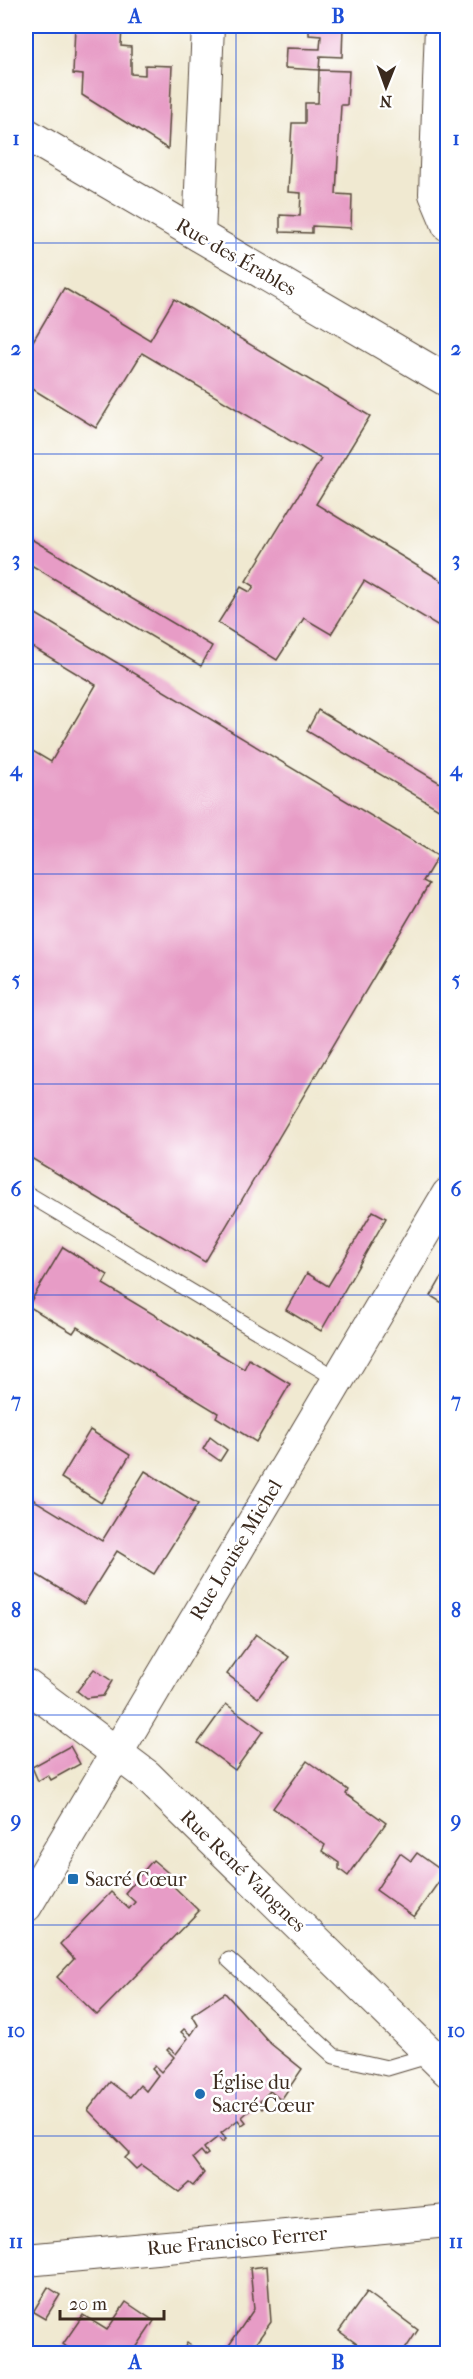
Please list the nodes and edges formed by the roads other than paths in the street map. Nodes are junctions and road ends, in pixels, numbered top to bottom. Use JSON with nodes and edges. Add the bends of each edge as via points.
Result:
{"nodes":[{"id":1,"x":208,"y":26,"type":"edge"},
{"id":2,"x":441,"y":26,"type":"edge"},
{"id":3,"x":26,"y":134,"type":"edge"},
{"id":4,"x":447,"y":225,"type":"edge"},
{"id":5,"x":199,"y":235,"type":"junction"},
{"id":6,"x":447,"y":381,"type":"edge"},
{"id":7,"x":26,"y":1193,"type":"edge"},
{"id":8,"x":447,"y":1194,"type":"edge"},
{"id":9,"x":337,"y":1379,"type":"junction"},
{"id":10,"x":26,"y":1685,"type":"edge"},
{"id":11,"x":116,"y":1751,"type":"junction"},
{"id":12,"x":26,"y":1906,"type":"edge"},
{"id":13,"x":229,"y":1960,"type":"dead end"},
{"id":14,"x":439,"y":2063,"type":"edge"},
{"id":15,"x":447,"y":2221,"type":"edge"},
{"id":16,"x":26,"y":2260,"type":"edge"}],
"edges":[{"from":1,"to":5,"type":"street"},
{"from":2,"to":4,"type":"street","via":[[435,194]]},
{"from":3,"to":5,"type":"street","name":"Rue des Érables"},
{"from":5,"to":6,"type":"street","name":"Rue des Érables"},
{"from":7,"to":9,"type":"lane"},
{"from":8,"to":9,"type":"street","name":"Rue Louise Michel"},
{"from":9,"to":11,"type":"street","name":"Rue Louise Michel"},
{"from":10,"to":11,"type":"street","name":"Rue René Valognes"},
{"from":11,"to":12,"type":"street","name":"Rue Louise Michel"},
{"from":11,"to":14,"type":"street","name":"Rue René Valognes","via":[[146,1775]]},
{"from":13,"to":14,"type":"lane","via":[[333,2056],[387,2068]]},
{"from":15,"to":16,"type":"street","name":"Rue Francisco Ferrer"}]}
